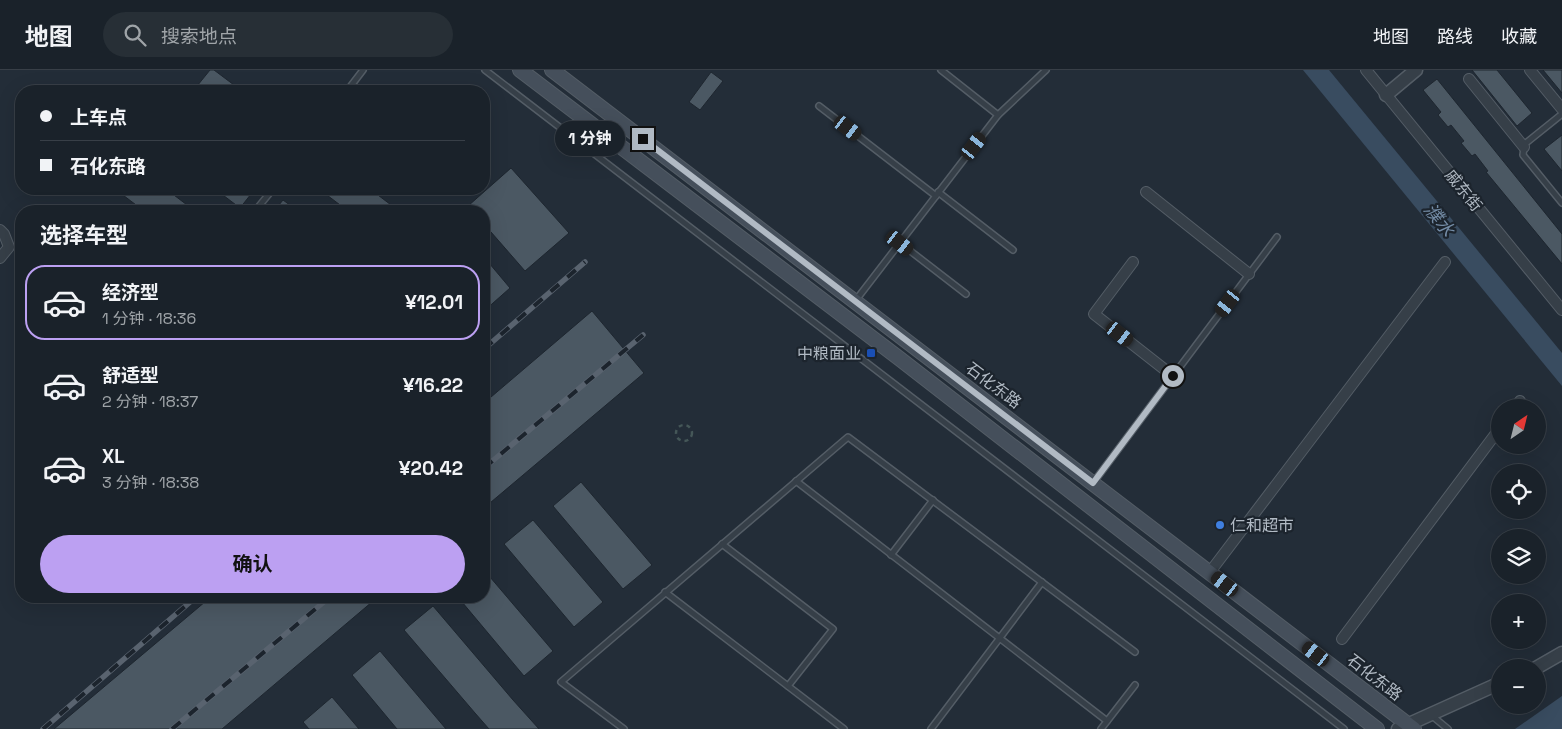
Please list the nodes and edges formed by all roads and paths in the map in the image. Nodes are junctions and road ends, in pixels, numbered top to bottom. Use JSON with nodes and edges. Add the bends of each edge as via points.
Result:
{"nodes":[{"id":1,"x":363,"y":70,"type":"edge"},
{"id":2,"x":485,"y":70,"type":"edge"},
{"id":3,"x":520,"y":70,"type":"edge"},
{"id":4,"x":552,"y":70,"type":"edge"},
{"id":5,"x":941,"y":70,"type":"edge"},
{"id":6,"x":1046,"y":70,"type":"edge"},
{"id":7,"x":1366,"y":70,"type":"edge"},
{"id":8,"x":1416,"y":70,"type":"edge"},
{"id":9,"x":1530,"y":70,"type":"edge"},
{"id":10,"x":1469,"y":79,"type":"dead end"},
{"id":11,"x":352,"y":85,"type":"edge"},
{"id":12,"x":1386,"y":95,"type":"junction"},
{"id":13,"x":819,"y":106,"type":"dead end"},
{"id":14,"x":1562,"y":109,"type":"edge"},
{"id":15,"x":1562,"y":114,"type":"edge"},
{"id":16,"x":998,"y":115,"type":"junction"},
{"id":17,"x":1524,"y":147,"type":"junction"},
{"id":18,"x":1146,"y":192,"type":"dead end"},
{"id":19,"x":937,"y":194,"type":"junction"},
{"id":20,"x":268,"y":195,"type":"edge"},
{"id":21,"x":1562,"y":203,"type":"edge"},
{"id":22,"x":260,"y":205,"type":"edge"},
{"id":23,"x":0,"y":230,"type":"edge"},
{"id":24,"x":1277,"y":237,"type":"dead end"},
{"id":25,"x":900,"y":243,"type":"junction"},
{"id":26,"x":1013,"y":250,"type":"dead end"},
{"id":27,"x":0,"y":258,"type":"edge"},
{"id":28,"x":1133,"y":262,"type":"dead end"},
{"id":29,"x":1445,"y":262,"type":"dead end"},
{"id":30,"x":1250,"y":274,"type":"junction"},
{"id":31,"x":966,"y":294,"type":"dead end"},
{"id":32,"x":855,"y":301,"type":"junction"},
{"id":33,"x":1562,"y":310,"type":"edge"},
{"id":34,"x":1173,"y":376,"type":"junction"},
{"id":35,"x":689,"y":440,"type":"joint"},
{"id":36,"x":1491,"y":440,"type":"edge"},
{"id":37,"x":796,"y":481,"type":"junction"},
{"id":38,"x":1093,"y":483,"type":"junction"},
{"id":39,"x":932,"y":500,"type":"junction"},
{"id":40,"x":722,"y":544,"type":"junction"},
{"id":41,"x":891,"y":555,"type":"junction"},
{"id":42,"x":1210,"y":572,"type":"junction"},
{"id":43,"x":1042,"y":582,"type":"junction"},
{"id":44,"x":665,"y":592,"type":"junction"},
{"id":45,"x":1000,"y":638,"type":"junction"},
{"id":46,"x":1342,"y":639,"type":"dead end"},
{"id":47,"x":1135,"y":652,"type":"dead end"},
{"id":48,"x":1562,"y":654,"type":"edge"},
{"id":49,"x":1546,"y":663,"type":"edge"},
{"id":50,"x":1135,"y":685,"type":"dead end"},
{"id":51,"x":788,"y":686,"type":"junction"},
{"id":52,"x":1491,"y":687,"type":"edge"},
{"id":53,"x":1430,"y":715,"type":"junction"},
{"id":54,"x":1107,"y":721,"type":"junction"},
{"id":55,"x":1406,"y":727,"type":"edge"},
{"id":56,"x":624,"y":729,"type":"edge"},
{"id":57,"x":844,"y":729,"type":"edge"},
{"id":58,"x":931,"y":729,"type":"edge"},
{"id":59,"x":1101,"y":729,"type":"edge"},
{"id":60,"x":1344,"y":729,"type":"edge"},
{"id":61,"x":1377,"y":729,"type":"edge"},
{"id":62,"x":1448,"y":729,"type":"edge"}],
"edges":[{"from":1,"to":11,"type":"lane"},
{"from":2,"to":60,"type":"lane"},
{"from":3,"to":61,"type":"main road"},
{"from":4,"to":32,"type":"main road","name":"石化东路"},
{"from":5,"to":16,"type":"lane"},
{"from":6,"to":16,"type":"lane"},
{"from":7,"to":12,"type":"street","name":"戚东街"},
{"from":8,"to":12,"type":"street"},
{"from":9,"to":14,"type":"street"},
{"from":10,"to":17,"type":"street"},
{"from":12,"to":33,"type":"street","name":"戚东街"},
{"from":13,"to":19,"type":"lane"},
{"from":15,"to":17,"type":"lane"},
{"from":16,"to":19,"type":"lane"},
{"from":17,"to":21,"type":"lane","via":[[1523,155]]},
{"from":18,"to":30,"type":"street"},
{"from":19,"to":25,"type":"lane"},
{"from":19,"to":26,"type":"lane"},
{"from":20,"to":22,"type":"lane"},
{"from":23,"to":27,"type":"street","via":[[9,247]]},
{"from":24,"to":30,"type":"lane"},
{"from":25,"to":31,"type":"lane"},
{"from":25,"to":32,"type":"lane"},
{"from":28,"to":34,"type":"street","via":[[1094,314]]},
{"from":29,"to":42,"type":"street"},
{"from":30,"to":34,"type":"lane"},
{"from":32,"to":38,"type":"main road","name":"石化东路"},
{"from":34,"to":38,"type":"lane"},
{"from":35,"to":35,"type":"path","via":[[692,433],[689,426],[678,426],[676,437],[682,441]]},
{"from":36,"to":46,"type":"street"},
{"from":37,"to":39,"type":"lane","via":[[848,437]]},
{"from":37,"to":40,"type":"lane"},
{"from":37,"to":41,"type":"lane"},
{"from":38,"to":42,"type":"main road","name":"石化东路"},
{"from":39,"to":41,"type":"lane"},
{"from":39,"to":43,"type":"lane"},
{"from":40,"to":44,"type":"lane"},
{"from":40,"to":51,"type":"lane","via":[[833,629]]},
{"from":41,"to":45,"type":"lane"},
{"from":42,"to":55,"type":"main road","name":"石化东路"},
{"from":43,"to":45,"type":"lane"},
{"from":43,"to":47,"type":"lane"},
{"from":44,"to":51,"type":"lane"},
{"from":44,"to":56,"type":"lane","via":[[561,682]]},
{"from":45,"to":54,"type":"lane"},
{"from":45,"to":58,"type":"lane"},
{"from":48,"to":49,"type":"street"},
{"from":50,"to":54,"type":"lane"},
{"from":51,"to":57,"type":"lane"},
{"from":52,"to":53,"type":"street"},
{"from":53,"to":55,"type":"street"},
{"from":53,"to":62,"type":"lane"},
{"from":54,"to":59,"type":"lane"}]}
